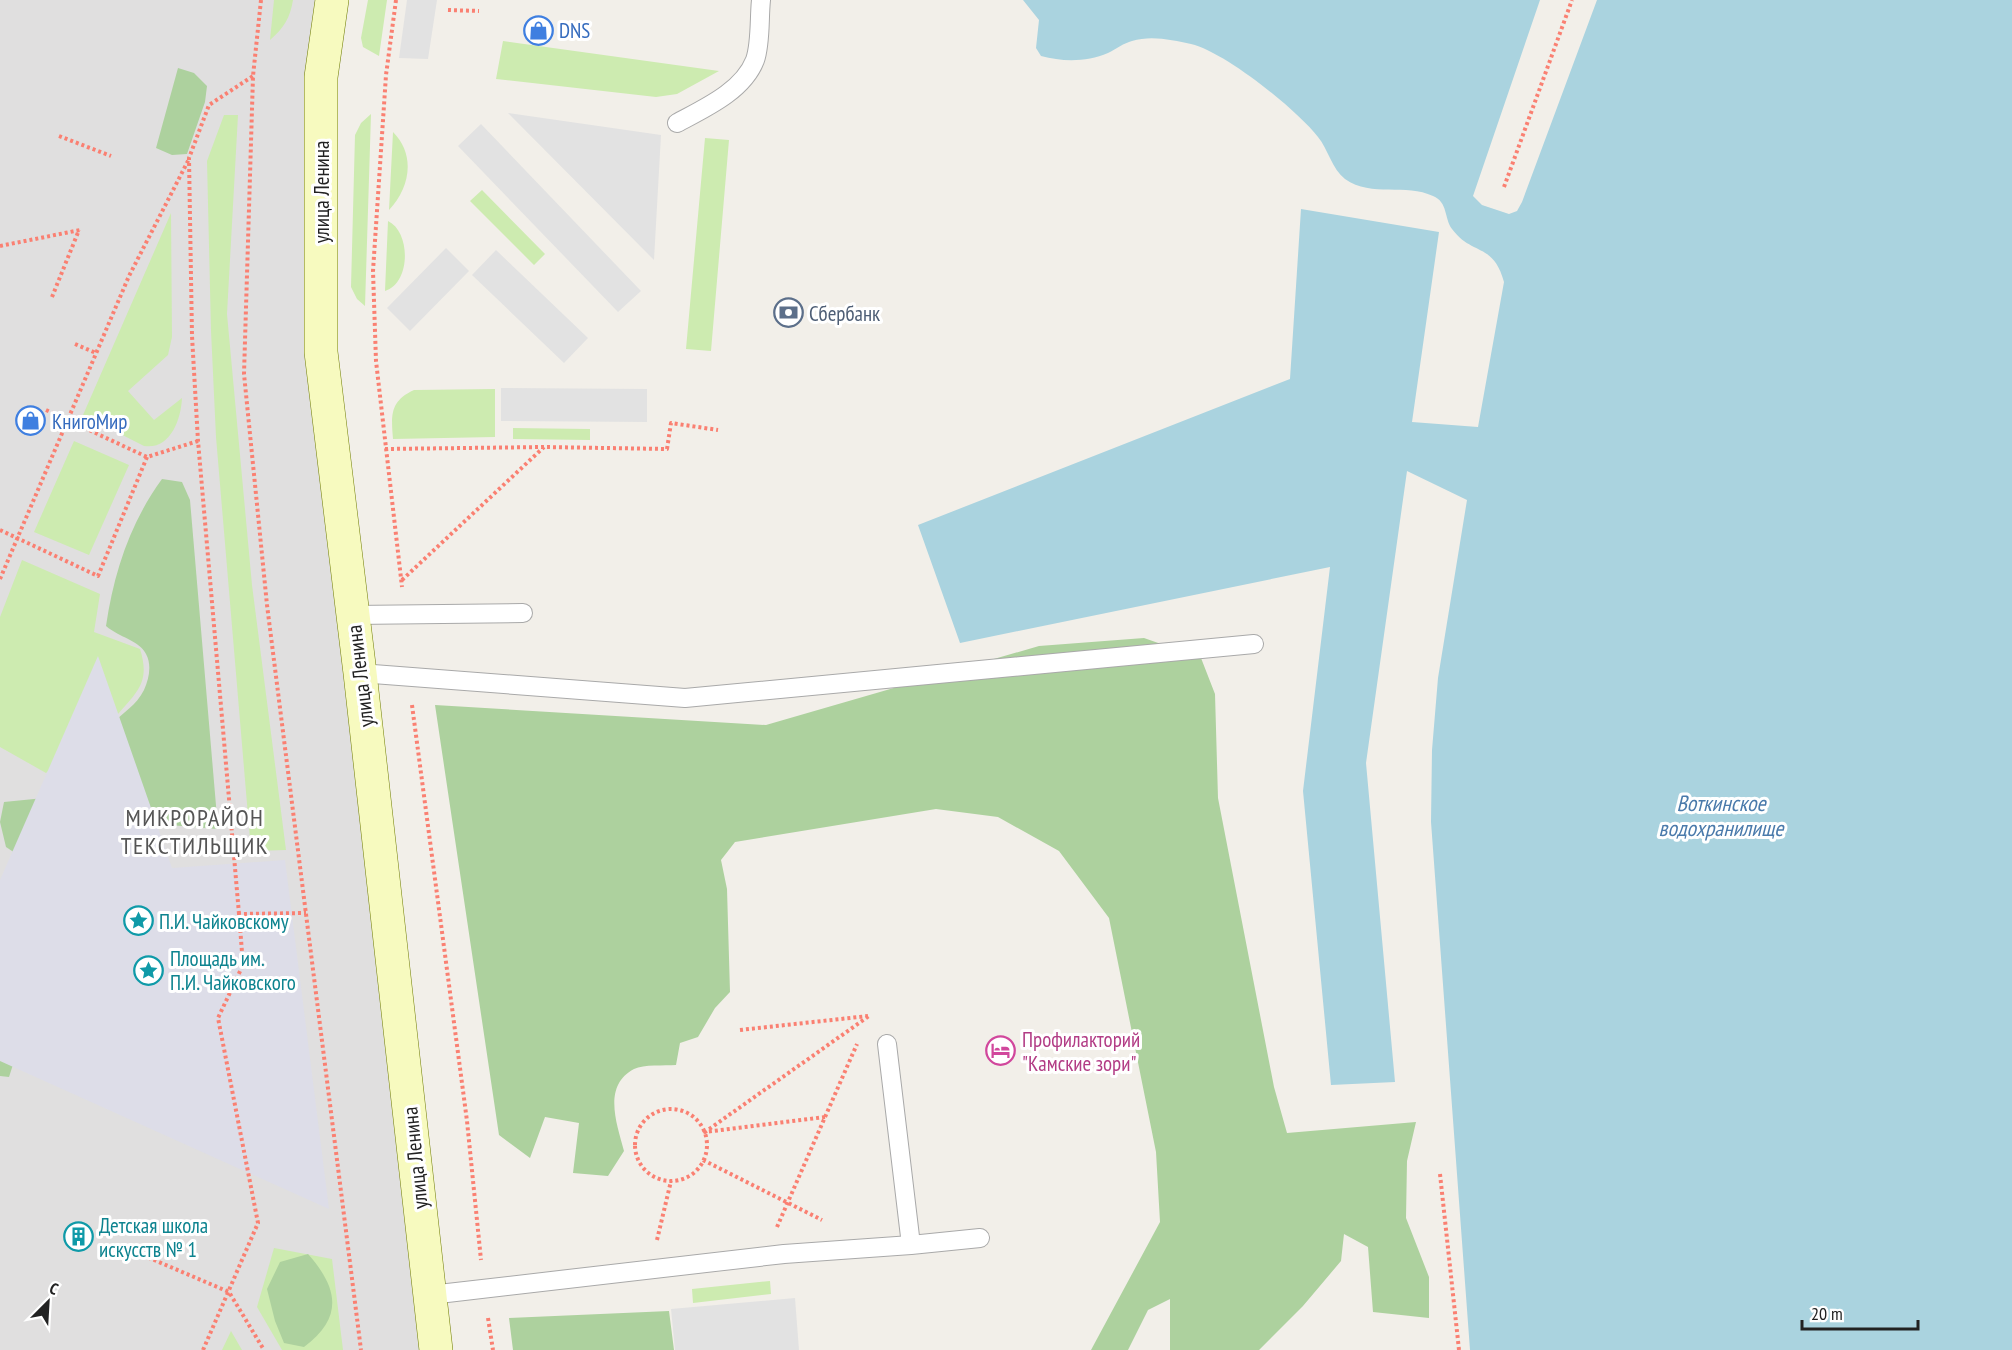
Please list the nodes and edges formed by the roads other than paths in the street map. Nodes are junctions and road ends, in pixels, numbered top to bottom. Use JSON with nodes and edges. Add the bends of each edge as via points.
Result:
{"nodes":[{"id":1,"x":332,"y":0,"type":"edge"},
{"id":2,"x":761,"y":0,"type":"edge"},
{"id":3,"x":677,"y":123,"type":"dead end"},
{"id":4,"x":523,"y":613,"type":"dead end"},
{"id":5,"x":353,"y":615,"type":"junction"},
{"id":6,"x":1254,"y":644,"type":"dead end"},
{"id":7,"x":360,"y":673,"type":"junction"},
{"id":8,"x":887,"y":1044,"type":"dead end"},
{"id":9,"x":981,"y":1238,"type":"dead end"},
{"id":10,"x":911,"y":1245,"type":"junction"},
{"id":11,"x":430,"y":1295,"type":"junction"},
{"id":12,"x":436,"y":1350,"type":"edge"}],
"edges":[{"from":1,"to":5,"type":"street","name":"улица Ленина","via":[[321,77],[321,352]]},
{"from":2,"to":3,"type":"lane","via":[[755,59],[743,80],[712,105]]},
{"from":4,"to":5,"type":"lane"},
{"from":5,"to":7,"type":"street","name":"улица Ленина"},
{"from":6,"to":7,"type":"lane","via":[[685,698]]},
{"from":7,"to":11,"type":"street","name":"улица Ленина"},
{"from":8,"to":10,"type":"lane"},
{"from":9,"to":10,"type":"lane"},
{"from":10,"to":11,"type":"lane","via":[[764,1256]]},
{"from":11,"to":12,"type":"street","name":"улица Ленина"}]}
